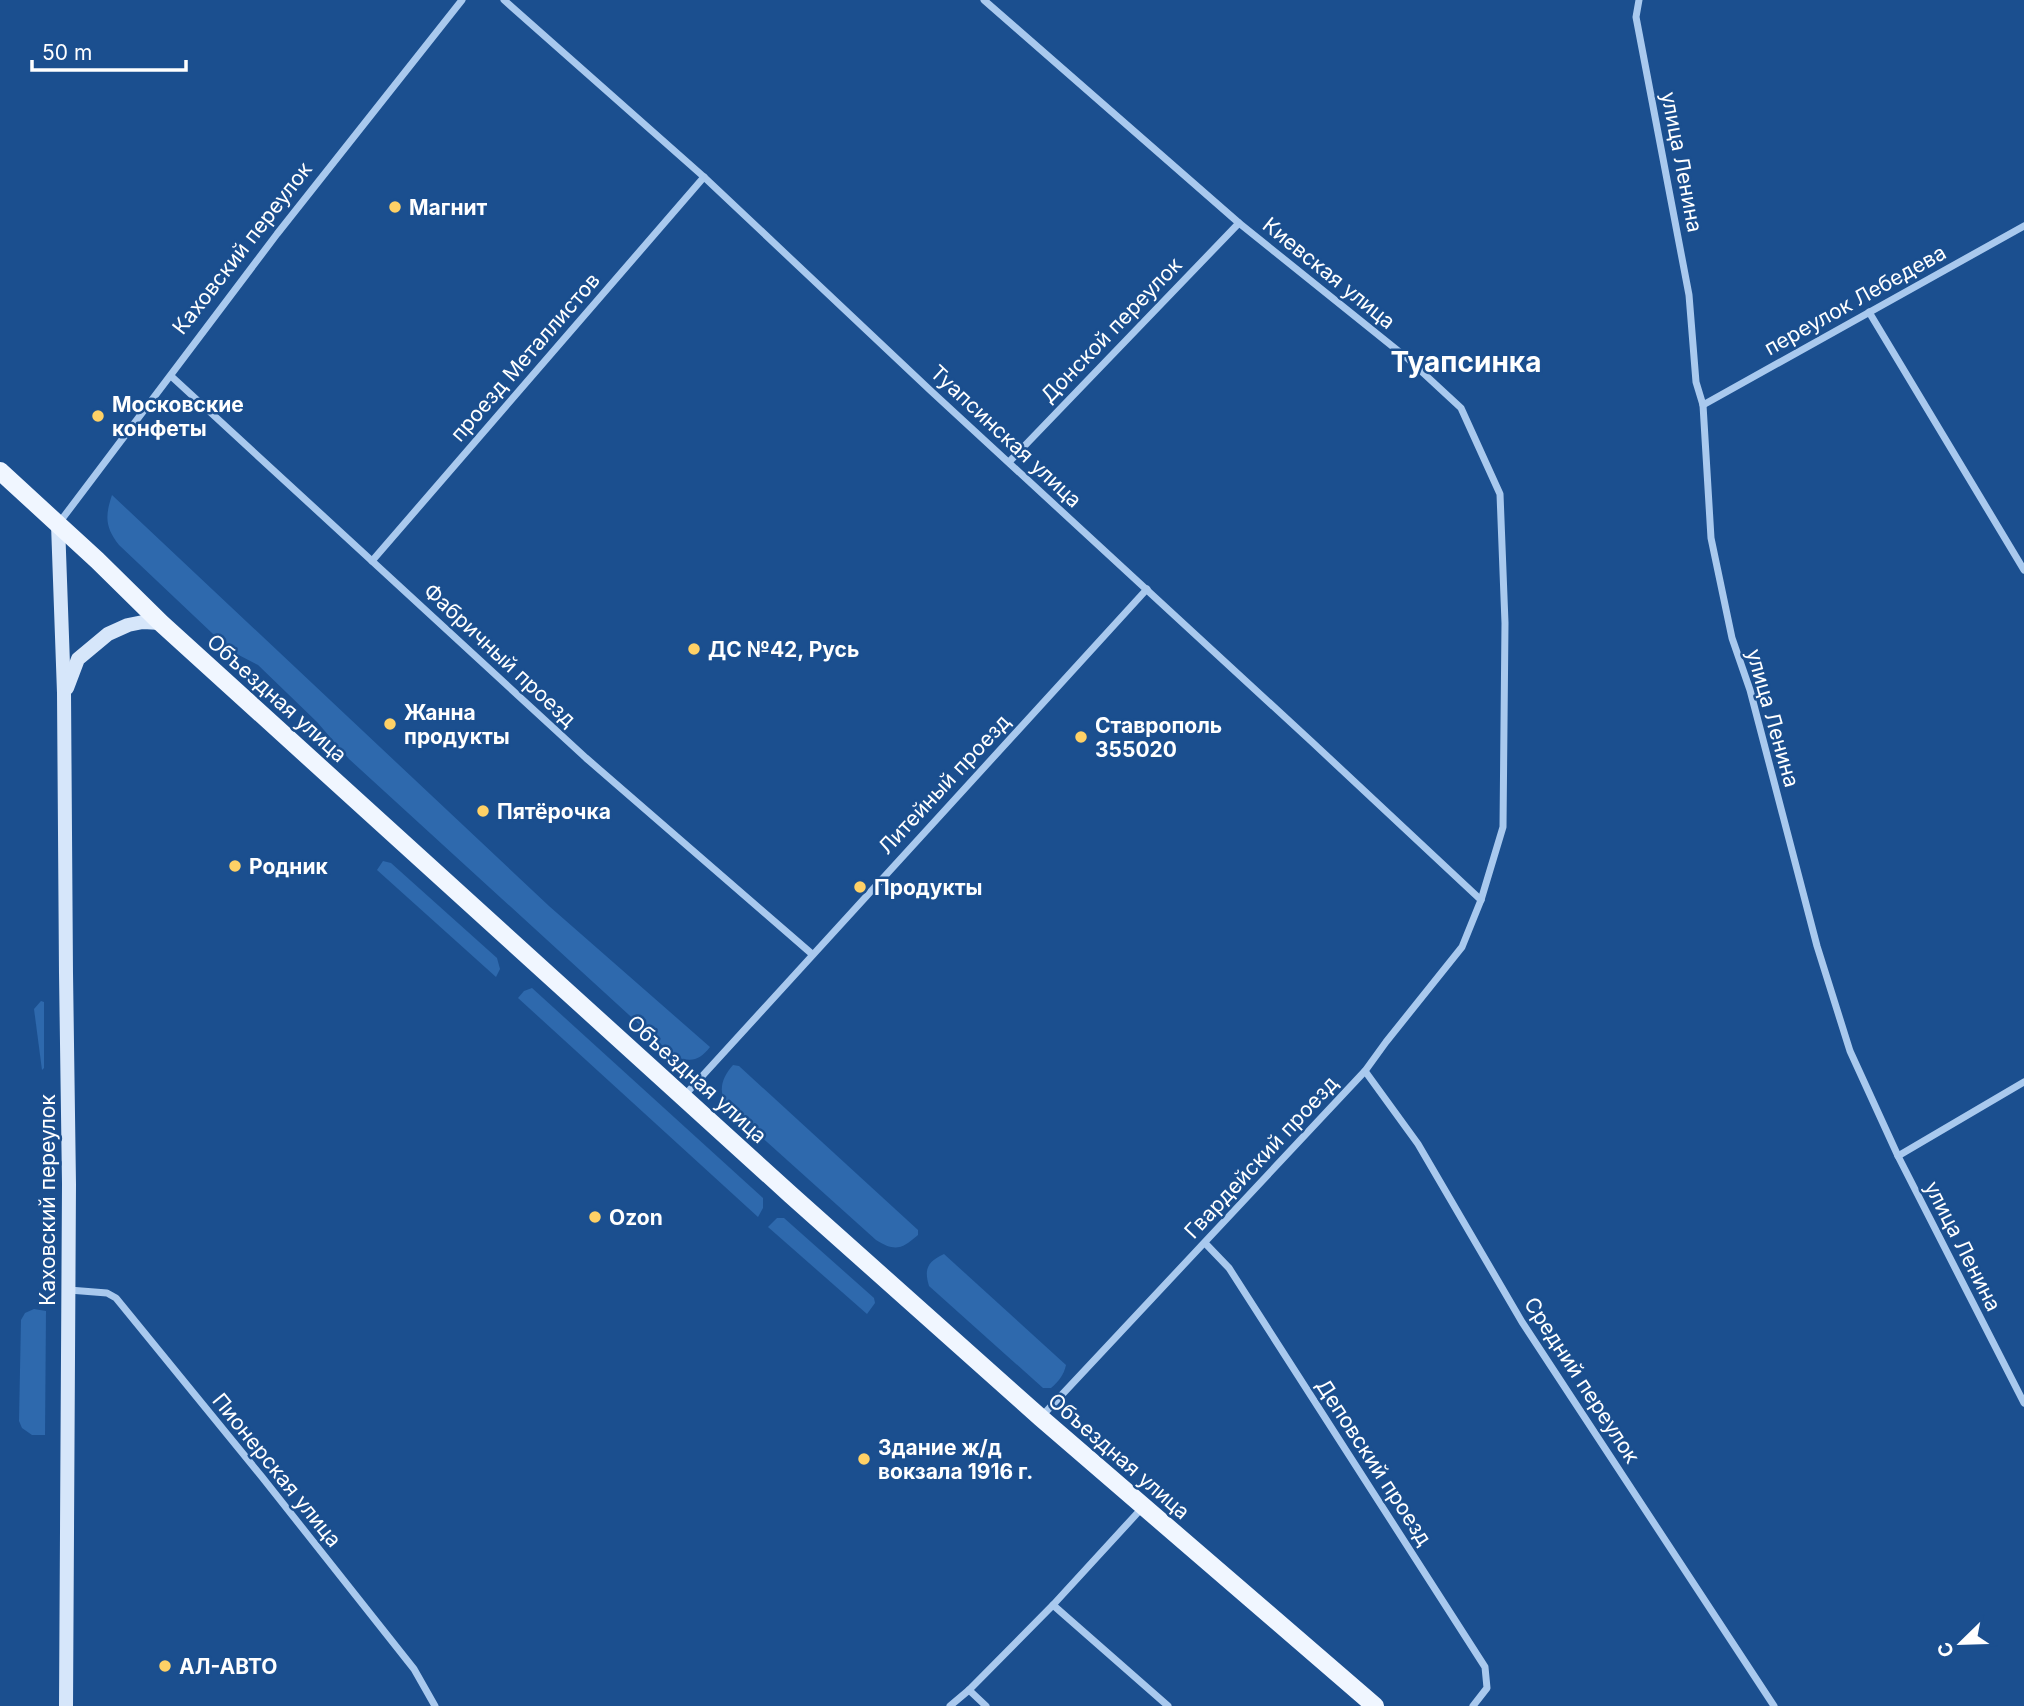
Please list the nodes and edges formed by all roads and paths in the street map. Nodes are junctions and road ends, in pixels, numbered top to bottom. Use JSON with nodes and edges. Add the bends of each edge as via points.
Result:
{"nodes":[{"id":1,"x":463,"y":0,"type":"edge"},
{"id":2,"x":504,"y":0,"type":"edge"},
{"id":3,"x":984,"y":0,"type":"edge"},
{"id":4,"x":1639,"y":0,"type":"edge"},
{"id":5,"x":704,"y":177,"type":"junction"},
{"id":6,"x":1239,"y":223,"type":"junction"},
{"id":7,"x":2024,"y":226,"type":"edge"},
{"id":8,"x":1869,"y":312,"type":"junction"},
{"id":9,"x":171,"y":376,"type":"junction"},
{"id":10,"x":1703,"y":405,"type":"junction"},
{"id":11,"x":1009,"y":462,"type":"junction"},
{"id":12,"x":0,"y":471,"type":"edge"},
{"id":13,"x":58,"y":524,"type":"junction"},
{"id":14,"x":372,"y":561,"type":"junction"},
{"id":15,"x":2024,"y":570,"type":"edge"},
{"id":16,"x":1147,"y":589,"type":"junction"},
{"id":17,"x":161,"y":623,"type":"junction"},
{"id":18,"x":64,"y":693,"type":"junction"},
{"id":19,"x":1481,"y":900,"type":"junction"},
{"id":20,"x":812,"y":954,"type":"junction"},
{"id":21,"x":1365,"y":1072,"type":"junction"},
{"id":22,"x":2024,"y":1082,"type":"edge"},
{"id":23,"x":683,"y":1097,"type":"junction"},
{"id":24,"x":1898,"y":1156,"type":"junction"},
{"id":25,"x":1205,"y":1243,"type":"junction"},
{"id":26,"x":69,"y":1290,"type":"junction"},
{"id":27,"x":2024,"y":1404,"type":"edge"},
{"id":28,"x":1041,"y":1418,"type":"junction"},
{"id":29,"x":1144,"y":1507,"type":"junction"},
{"id":30,"x":1053,"y":1605,"type":"junction"},
{"id":31,"x":969,"y":1690,"type":"junction"},
{"id":32,"x":66,"y":1706,"type":"edge"},
{"id":33,"x":435,"y":1706,"type":"edge"},
{"id":34,"x":950,"y":1706,"type":"edge"},
{"id":35,"x":986,"y":1706,"type":"edge"},
{"id":36,"x":1168,"y":1706,"type":"edge"},
{"id":37,"x":1375,"y":1706,"type":"edge"},
{"id":38,"x":1473,"y":1706,"type":"edge"},
{"id":39,"x":1774,"y":1706,"type":"edge"}],
"edges":[{"from":1,"to":9,"type":"street","name":"Каховский переулок"},
{"from":2,"to":5,"type":"street","name":"Туапсинская улица"},
{"from":3,"to":6,"type":"street","name":"Киевская улица"},
{"from":4,"to":10,"type":"street","name":"улица Ленина","via":[[1636,17],[1689,295],[1696,382]]},
{"from":5,"to":11,"type":"street","name":"Туапсинская улица"},
{"from":5,"to":14,"type":"street","name":"проезд Металлистов"},
{"from":6,"to":11,"type":"street","name":"Донской переулок"},
{"from":6,"to":19,"type":"street","name":"Киевская улица","via":[[1407,358],[1461,408],[1500,494],[1505,623],[1503,827]]},
{"from":7,"to":8,"type":"street","name":"переулок Лебедева"},
{"from":8,"to":10,"type":"street","name":"переулок Лебедева"},
{"from":8,"to":15,"type":"street"},
{"from":9,"to":13,"type":"street","name":"Каховский переулок"},
{"from":9,"to":14,"type":"street","name":"Фабричный проезд"},
{"from":10,"to":24,"type":"street","name":"улица Ленина","via":[[1711,538],[1732,638],[1850,1051]]},
{"from":11,"to":16,"type":"street","name":"Туапсинская улица"},
{"from":12,"to":13,"type":"main road","name":"Объездная улица"},
{"from":13,"to":17,"type":"main road","name":"Объездная улица"},
{"from":13,"to":18,"type":"main road","name":"Каховский переулок"},
{"from":14,"to":20,"type":"street","name":"Фабричный проезд","via":[[586,758]]},
{"from":16,"to":19,"type":"street","name":"Туапсинская улица"},
{"from":16,"to":20,"type":"street","name":"Литейный проезд"},
{"from":17,"to":18,"type":"main road","via":[[128,625],[108,634],[78,659]]},
{"from":17,"to":23,"type":"main road","name":"Объездная улица"},
{"from":18,"to":26,"type":"main road","name":"Каховский переулок"},
{"from":19,"to":21,"type":"street","name":"Гвардейский проезд","via":[[1462,947]]},
{"from":20,"to":23,"type":"street","name":"Литейный проезд"},
{"from":21,"to":25,"type":"street","name":"Гвардейский проезд"},
{"from":21,"to":39,"type":"street","name":"Средний переулок","via":[[1418,1144],[1522,1322]]},
{"from":22,"to":24,"type":"street"},
{"from":23,"to":28,"type":"main road","name":"Объездная улица"},
{"from":24,"to":27,"type":"street","name":"улица Ленина"},
{"from":25,"to":28,"type":"street","name":"Гвардейский проезд"},
{"from":25,"to":38,"type":"street","name":"Деповский проезд","via":[[1229,1268],[1485,1667],[1487,1688]]},
{"from":26,"to":32,"type":"main road","name":"Каховский переулок"},
{"from":26,"to":33,"type":"street","name":"Пионерская улица","via":[[116,1298],[414,1669]]},
{"from":28,"to":29,"type":"main road","name":"Объездная улица"},
{"from":29,"to":30,"type":"street"},
{"from":29,"to":37,"type":"main road","name":"Объездная улица"},
{"from":30,"to":31,"type":"street"},
{"from":30,"to":36,"type":"street"},
{"from":31,"to":34,"type":"street"},
{"from":31,"to":35,"type":"street"}]}
